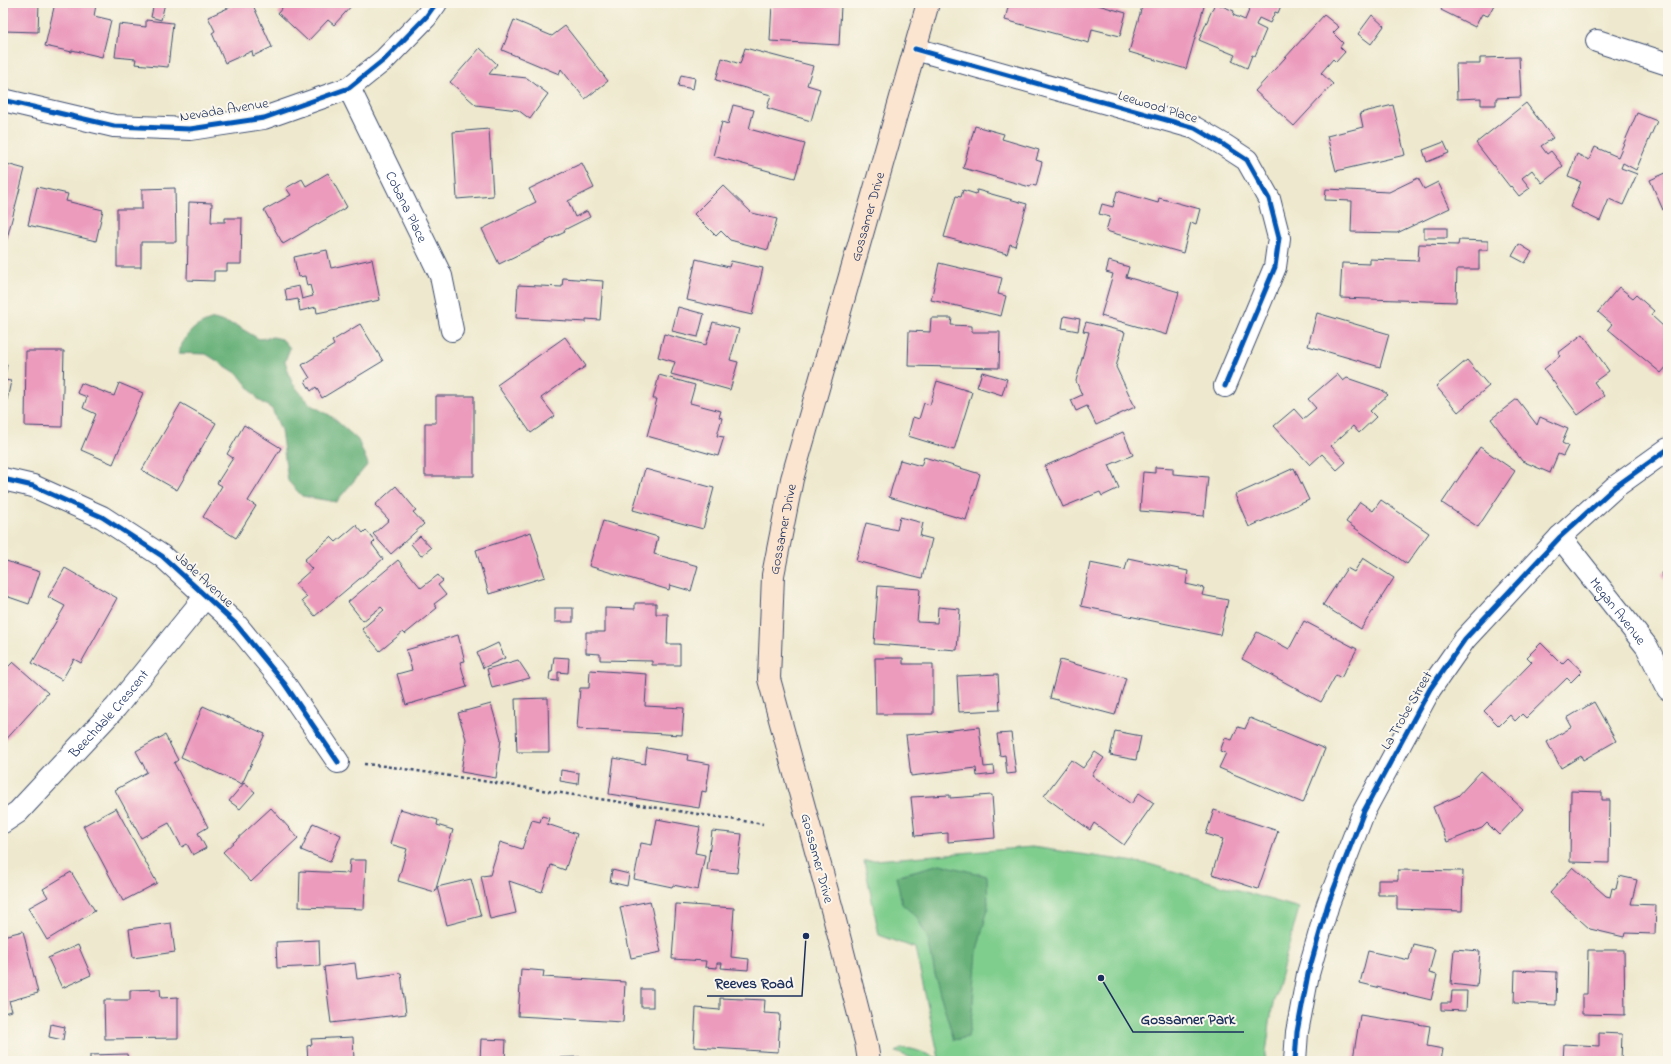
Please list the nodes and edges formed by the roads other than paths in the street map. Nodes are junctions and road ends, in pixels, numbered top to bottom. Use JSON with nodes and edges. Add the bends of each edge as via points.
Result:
{"nodes":[{"id":1,"x":436,"y":3,"type":"edge"},
{"id":2,"x":928,"y":3,"type":"edge"},
{"id":3,"x":1597,"y":41,"type":"dead end"},
{"id":4,"x":915,"y":49,"type":"junction"},
{"id":5,"x":1668,"y":64,"type":"edge"},
{"id":6,"x":348,"y":88,"type":"junction"},
{"id":7,"x":3,"y":100,"type":"edge"},
{"id":8,"x":452,"y":330,"type":"dead end"},
{"id":9,"x":1225,"y":386,"type":"dead end"},
{"id":10,"x":1668,"y":449,"type":"edge"},
{"id":11,"x":3,"y":479,"type":"edge"},
{"id":12,"x":1560,"y":537,"type":"junction"},
{"id":13,"x":206,"y":596,"type":"junction"},
{"id":14,"x":1668,"y":689,"type":"edge"},
{"id":15,"x":338,"y":762,"type":"road end"},
{"id":16,"x":3,"y":822,"type":"edge"},
{"id":17,"x":869,"y":1061,"type":"edge"},
{"id":18,"x":1295,"y":1061,"type":"edge"}],
"edges":[{"from":1,"to":6,"type":"street","name":"Nevada Avenue","via":[[426,17],[385,59]]},
{"from":2,"to":4,"type":"main road","name":"Gossamer Drive"},
{"from":3,"to":5,"type":"street"},
{"from":4,"to":9,"type":"street","name":"Leewood Place","via":[[1195,128],[1247,160],[1270,199],[1279,238],[1275,267]]},
{"from":4,"to":17,"type":"main road","name":"Gossamer Drive","via":[[792,479],[772,583],[769,679],[837,928]]},
{"from":6,"to":7,"type":"street","name":"Nevada Avenue","via":[[264,118],[190,129],[114,126]]},
{"from":6,"to":8,"type":"street","name":"Cobana Place","via":[[441,276]]},
{"from":10,"to":12,"type":"street","name":"La Trobe Street","via":[[1615,487]]},
{"from":11,"to":13,"type":"street","name":"Jade Avenue","via":[[33,486],[102,517],[162,556]]},
{"from":12,"to":14,"type":"street","name":"Megan Avenue","via":[[1646,647]]},
{"from":12,"to":18,"type":"street","name":"La Trobe Street","via":[[1465,639],[1430,689],[1364,811],[1328,904],[1308,974],[1297,1032]]},
{"from":13,"to":15,"type":"street","name":"Jade Avenue","via":[[235,623],[284,683]]},
{"from":13,"to":16,"type":"street","name":"Beechdale Crescent","via":[[116,707],[18,812]]}]}
